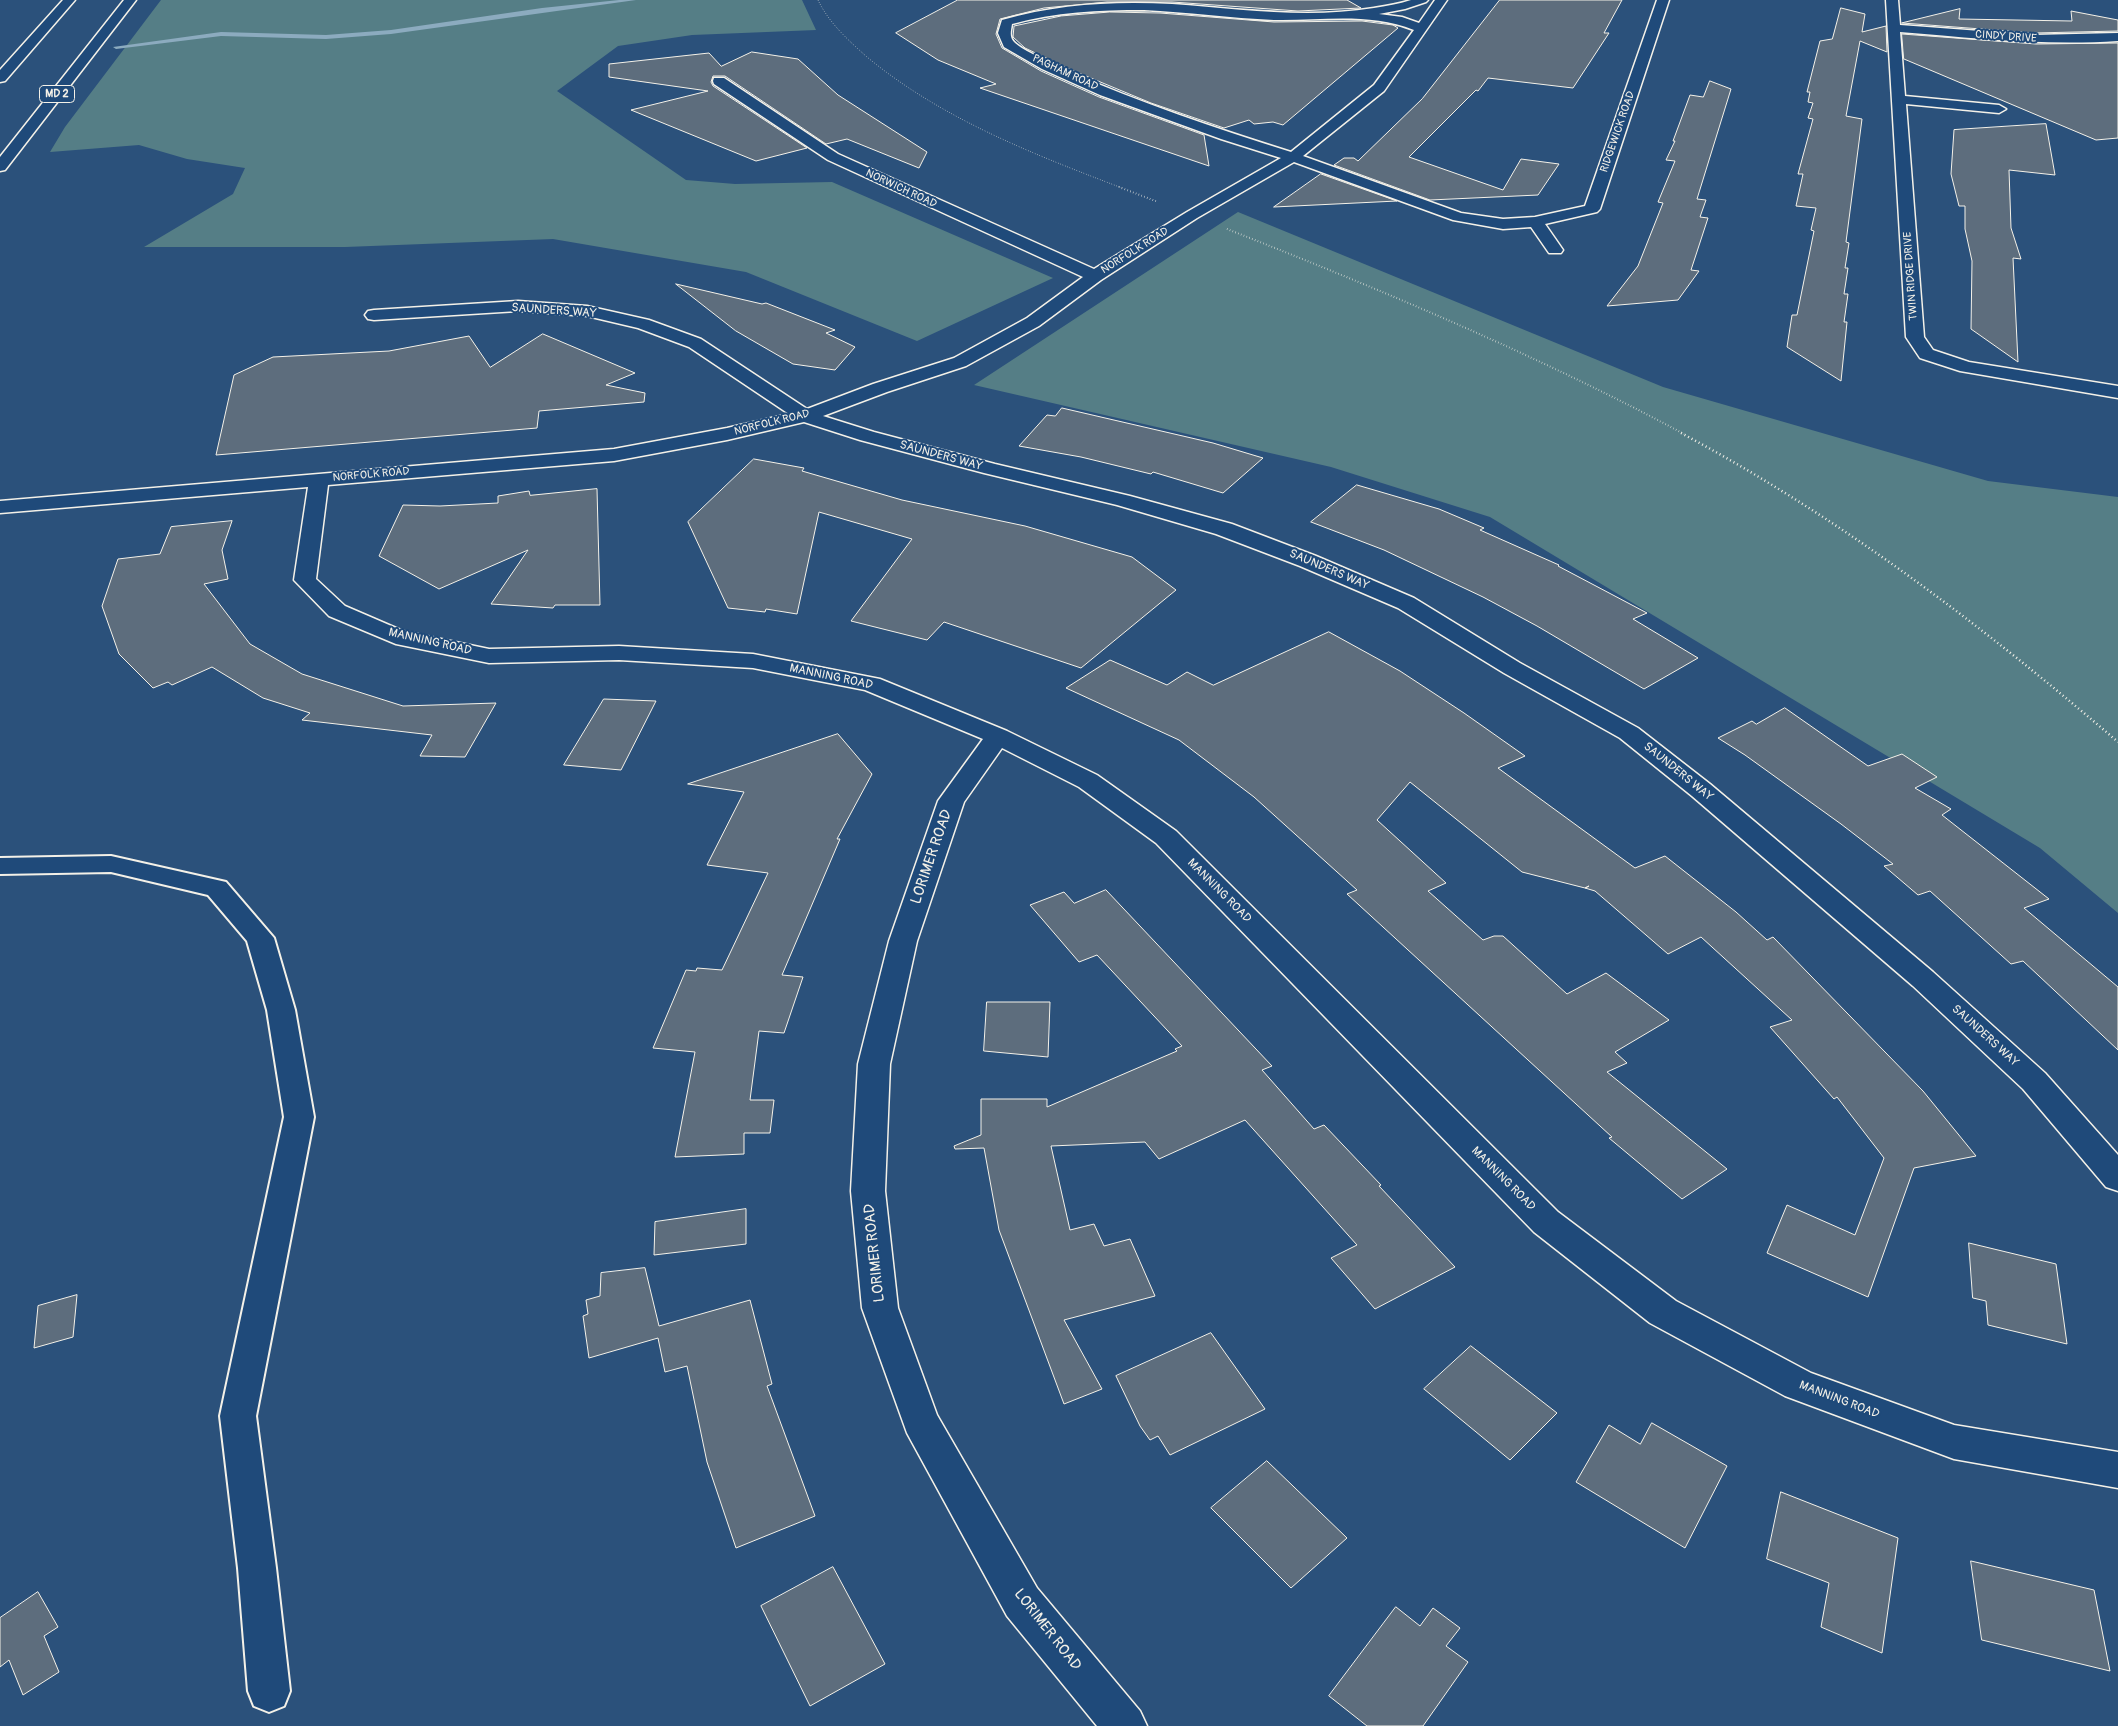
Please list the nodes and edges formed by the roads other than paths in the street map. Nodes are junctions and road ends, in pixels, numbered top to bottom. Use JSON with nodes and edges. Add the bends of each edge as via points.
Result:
{"nodes":[{"id":1,"x":69,"y":0,"type":"edge"},
{"id":2,"x":130,"y":0,"type":"edge"},
{"id":3,"x":1422,"y":0,"type":"edge"},
{"id":4,"x":1441,"y":0,"type":"edge"},
{"id":5,"x":1663,"y":0,"type":"edge"},
{"id":6,"x":1892,"y":0,"type":"edge"},
{"id":7,"x":1358,"y":14,"type":"junction"},
{"id":8,"x":1895,"y":28,"type":"junction"},
{"id":9,"x":1422,"y":29,"type":"junction"},
{"id":10,"x":2118,"y":37,"type":"edge"},
{"id":11,"x":0,"y":78,"type":"edge"},
{"id":12,"x":719,"y":81,"type":"dead end"},
{"id":13,"x":1899,"y":99,"type":"junction"},
{"id":14,"x":1999,"y":109,"type":"dead end"},
{"id":15,"x":1226,"y":136,"type":"joint"},
{"id":16,"x":1293,"y":157,"type":"junction"},
{"id":17,"x":0,"y":167,"type":"edge"},
{"id":18,"x":1535,"y":222,"type":"junction"},
{"id":19,"x":1555,"y":250,"type":"dead end"},
{"id":20,"x":1095,"y":276,"type":"junction"},
{"id":21,"x":374,"y":315,"type":"dead end"},
{"id":22,"x":2118,"y":392,"type":"edge"},
{"id":23,"x":804,"y":416,"type":"junction"},
{"id":24,"x":319,"y":479,"type":"junction"},
{"id":25,"x":0,"y":507,"type":"edge"},
{"id":26,"x":998,"y":736,"type":"junction"},
{"id":27,"x":0,"y":866,"type":"edge"},
{"id":28,"x":2118,"y":1178,"type":"edge"},
{"id":29,"x":2118,"y":1470,"type":"edge"},
{"id":30,"x":269,"y":1691,"type":"dead end"},
{"id":31,"x":1125,"y":1726,"type":"edge"}],
"edges":[{"from":1,"to":11,"type":"street"},
{"from":2,"to":17,"type":"street","number":"MD 2"},
{"from":3,"to":7,"type":"street","name":"PAGHAM ROAD"},
{"from":4,"to":9,"type":"street","name":"NORFOLK ROAD"},
{"from":5,"to":18,"type":"street","name":"RIDGEWICK ROAD","via":[[1592,209]]},
{"from":6,"to":8,"type":"street","name":"TWIN RIDGE DRIVE"},
{"from":7,"to":9,"type":"street","name":"PAGHAM ROAD","via":[[1402,21]]},
{"from":7,"to":15,"type":"street","name":"PAGHAM ROAD","via":[[1274,17],[1118,0],[1046,7],[1022,13],[1006,22],[1004,33],[1008,44],[1046,66],[1105,92]]},
{"from":8,"to":10,"type":"street","name":"CINDY DRIVE","via":[[2028,39]]},
{"from":8,"to":13,"type":"street","name":"TWIN RIDGE DRIVE"},
{"from":9,"to":16,"type":"street","name":"NORFOLK ROAD","via":[[1379,88]]},
{"from":12,"to":20,"type":"street","name":"NORWICH ROAD","via":[[833,157]]},
{"from":13,"to":14,"type":"street"},
{"from":13,"to":22,"type":"street","name":"TWIN RIDGE DRIVE","via":[[1915,337],[1926,354],[1966,367]]},
{"from":15,"to":16,"type":"street","name":"RIDGEWICK ROAD"},
{"from":16,"to":18,"type":"street","name":"RIDGEWICK ROAD","via":[[1458,218],[1503,224]]},
{"from":16,"to":20,"type":"street","name":"NORFOLK ROAD"},
{"from":18,"to":19,"type":"street"},
{"from":20,"to":23,"type":"street","name":"NORFOLK ROAD","via":[[1033,322],[960,362]]},
{"from":21,"to":23,"type":"street","name":"SAUNDERS WAY","via":[[518,306],[587,311],[634,322],[695,343]]},
{"from":23,"to":24,"type":"street","name":"NORFOLK ROAD","via":[[614,455]]},
{"from":23,"to":28,"type":"street","name":"SAUNDERS WAY","via":[[991,470],[1124,500],[1224,529],[1406,603],[1512,668],[1629,733],[1701,790],[1916,973],[2034,1081]]},
{"from":24,"to":25,"type":"street","name":"NORFOLK ROAD"},
{"from":24,"to":26,"type":"street","name":"MANNING ROAD","via":[[305,580],[337,611],[396,637],[488,656],[619,653],[753,661],[871,684]]},
{"from":26,"to":29,"type":"street","name":"MANNING ROAD","via":[[1088,781],[1166,837],[1546,1222],[1663,1312],[1798,1385],[1954,1442]]},
{"from":26,"to":31,"type":"street","name":"LORIMER ROAD","via":[[952,802],[903,941],[874,1064],[868,1191],[880,1308],[920,1421],[1022,1602]]},
{"from":27,"to":30,"type":"lane","via":[[111,864],[217,888],[260,938],[281,1010],[299,1117],[238,1416]]}]}
